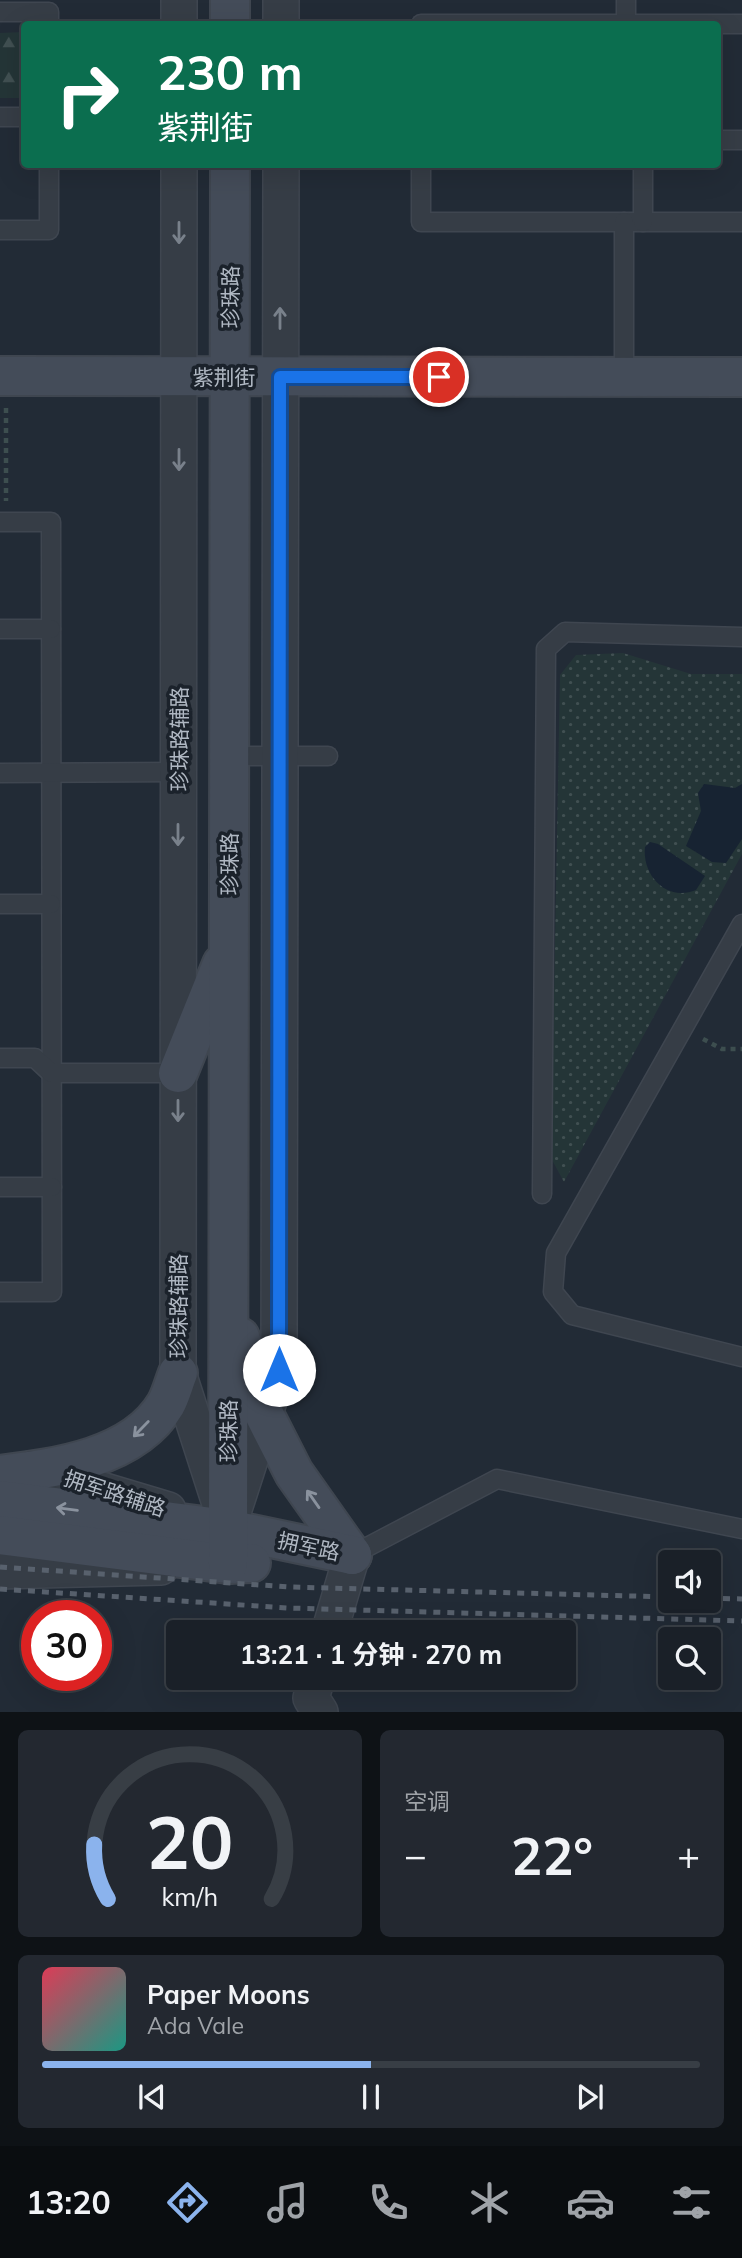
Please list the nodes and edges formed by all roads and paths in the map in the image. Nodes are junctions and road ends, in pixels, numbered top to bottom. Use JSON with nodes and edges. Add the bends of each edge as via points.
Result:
{"nodes":[{"id":1,"x":179,"y":0,"type":"edge"},
{"id":2,"x":230,"y":0,"type":"edge"},
{"id":3,"x":281,"y":0,"type":"edge"},
{"id":4,"x":626,"y":0,"type":"edge"},
{"id":5,"x":0,"y":12,"type":"edge"},
{"id":6,"x":49,"y":21,"type":"edge"},
{"id":7,"x":179,"y":21,"type":"edge"},
{"id":8,"x":230,"y":21,"type":"edge"},
{"id":9,"x":281,"y":21,"type":"edge"},
{"id":10,"x":626,"y":21,"type":"edge"},
{"id":11,"x":721,"y":24,"type":"edge"},
{"id":12,"x":742,"y":24,"type":"edge"},
{"id":13,"x":0,"y":117,"type":"edge"},
{"id":14,"x":21,"y":117,"type":"edge"},
{"id":15,"x":721,"y":140,"type":"edge"},
{"id":16,"x":742,"y":140,"type":"edge"},
{"id":17,"x":49,"y":168,"type":"edge"},
{"id":18,"x":179,"y":168,"type":"edge"},
{"id":19,"x":230,"y":168,"type":"edge"},
{"id":20,"x":281,"y":168,"type":"edge"},
{"id":21,"x":421,"y":168,"type":"edge"},
{"id":22,"x":643,"y":168,"type":"edge"},
{"id":23,"x":624,"y":222,"type":"junction"},
{"id":24,"x":643,"y":222,"type":"junction"},
{"id":25,"x":742,"y":222,"type":"edge"},
{"id":26,"x":0,"y":230,"type":"edge"},
{"id":27,"x":3,"y":376,"type":"edge"},
{"id":28,"x":179,"y":377,"type":"junction"},
{"id":29,"x":230,"y":377,"type":"junction"},
{"id":30,"x":280,"y":377,"type":"junction"},
{"id":31,"x":624,"y":377,"type":"junction"},
{"id":32,"x":742,"y":377,"type":"edge"},
{"id":33,"x":3,"y":522,"type":"edge"},
{"id":34,"x":0,"y":629,"type":"edge"},
{"id":35,"x":51,"y":629,"type":"junction"},
{"id":36,"x":742,"y":637,"type":"edge"},
{"id":37,"x":229,"y":756,"type":"junction"},
{"id":38,"x":280,"y":756,"type":"junction"},
{"id":39,"x":328,"y":756,"type":"dead end"},
{"id":40,"x":51,"y":772,"type":"junction"},
{"id":41,"x":178,"y":772,"type":"junction"},
{"id":42,"x":0,"y":773,"type":"edge"},
{"id":43,"x":0,"y":904,"type":"edge"},
{"id":44,"x":51,"y":904,"type":"junction"},
{"id":45,"x":742,"y":924,"type":"edge"},
{"id":46,"x":229,"y":946,"type":"junction"},
{"id":47,"x":683,"y":1029,"type":"junction"},
{"id":48,"x":742,"y":1049,"type":"edge"},
{"id":49,"x":0,"y":1058,"type":"edge"},
{"id":50,"x":51,"y":1073,"type":"junction"},
{"id":51,"x":178,"y":1073,"type":"junction"},
{"id":52,"x":52,"y":1186,"type":"junction"},
{"id":53,"x":0,"y":1187,"type":"edge"},
{"id":54,"x":542,"y":1194,"type":"dead end"},
{"id":55,"x":0,"y":1292,"type":"edge"},
{"id":56,"x":229,"y":1301,"type":"junction"},
{"id":57,"x":742,"y":1357,"type":"edge"},
{"id":58,"x":178,"y":1373,"type":"junction"},
{"id":59,"x":263,"y":1412,"type":"junction"},
{"id":60,"x":0,"y":1465,"type":"edge"},
{"id":61,"x":40,"y":1470,"type":"junction"},
{"id":62,"x":0,"y":1475,"type":"edge"},
{"id":63,"x":0,"y":1500,"type":"edge"},
{"id":64,"x":742,"y":1529,"type":"edge"},
{"id":65,"x":0,"y":1535,"type":"edge"},
{"id":66,"x":228,"y":1547,"type":"junction"},
{"id":67,"x":352,"y":1555,"type":"junction"},
{"id":68,"x":0,"y":1571,"type":"edge"},
{"id":69,"x":333,"y":1620,"type":"edge"},
{"id":70,"x":313,"y":1690,"type":"edge"},
{"id":71,"x":320,"y":1712,"type":"edge"}],
"edges":[{"from":1,"to":7,"type":"street"},
{"from":2,"to":8,"type":"street"},
{"from":3,"to":9,"type":"street"},
{"from":4,"to":10,"type":"lane"},
{"from":5,"to":6,"type":"lane","via":[[49,12]]},
{"from":11,"to":12,"type":"lane"},
{"from":13,"to":14,"type":"lane"},
{"from":15,"to":16,"type":"lane"},
{"from":17,"to":26,"type":"lane","via":[[49,230]]},
{"from":18,"to":28,"type":"street","name":"珍珠路辅路","one_way":true},
{"from":19,"to":29,"type":"street","name":"珍珠路"},
{"from":30,"to":20,"type":"street","one_way":true},
{"from":21,"to":23,"type":"lane","via":[[421,222]]},
{"from":22,"to":24,"type":"lane"},
{"from":23,"to":24,"type":"lane"},
{"from":23,"to":31,"type":"lane"},
{"from":24,"to":25,"type":"lane"},
{"from":27,"to":28,"type":"street","name":"紫荆街"},
{"from":27,"to":33,"type":"path"},
{"from":28,"to":29,"type":"street","name":"紫荆街"},
{"from":28,"to":41,"type":"street","name":"珍珠路辅路","one_way":true},
{"from":29,"to":30,"type":"street","name":"紫荆街"},
{"from":29,"to":37,"type":"street","name":"珍珠路"},
{"from":30,"to":31,"type":"street","name":"紫荆街"},
{"from":30,"to":38,"type":"street"},
{"from":31,"to":32,"type":"street","name":"紫荆街"},
{"from":33,"to":35,"type":"lane","via":[[51,522]]},
{"from":34,"to":35,"type":"lane"},
{"from":35,"to":40,"type":"lane"},
{"from":36,"to":54,"type":"lane","via":[[565,632],[545,649]]},
{"from":37,"to":38,"type":"lane"},
{"from":37,"to":46,"type":"street","name":"珍珠路"},
{"from":38,"to":39,"type":"lane"},
{"from":38,"to":59,"type":"street","via":[[279,1370]]},
{"from":40,"to":41,"type":"lane"},
{"from":40,"to":42,"type":"lane"},
{"from":40,"to":44,"type":"lane"},
{"from":41,"to":51,"type":"street","name":"珍珠路辅路","one_way":true},
{"from":43,"to":44,"type":"lane"},
{"from":44,"to":50,"type":"lane"},
{"from":45,"to":47,"type":"lane"},
{"from":46,"to":51,"type":"street"},
{"from":46,"to":56,"type":"street","name":"珍珠路"},
{"from":47,"to":48,"type":"path","via":[[722,1049]]},
{"from":47,"to":57,"type":"lane","via":[[556,1253],[553,1292],[572,1315]]},
{"from":49,"to":50,"type":"lane","via":[[35,1058]]},
{"from":50,"to":51,"type":"lane"},
{"from":50,"to":52,"type":"lane"},
{"from":51,"to":58,"type":"street","name":"珍珠路辅路","one_way":true},
{"from":52,"to":53,"type":"lane"},
{"from":52,"to":55,"type":"lane","via":[[52,1292]]},
{"from":56,"to":59,"type":"street"},
{"from":56,"to":66,"type":"street","name":"珍珠路"},
{"from":58,"to":61,"type":"street","one_way":true,"via":[[165,1405],[131,1440]]},
{"from":58,"to":66,"type":"street","name":"珍珠路辅路"},
{"from":59,"to":66,"type":"street"},
{"from":67,"to":59,"type":"street","one_way":true,"via":[[295,1473]]},
{"from":60,"to":61,"type":"street","name":"拥军路辅路"},
{"from":61,"to":62,"type":"street"},
{"from":61,"to":66,"type":"street","name":"拥军路辅路"},
{"from":66,"to":63,"type":"street","name":"拥军路","one_way":true},
{"from":64,"to":67,"type":"lane","via":[[497,1479]]},
{"from":65,"to":66,"type":"street","name":"拥军路"},
{"from":66,"to":67,"type":"street","name":"拥军路"},
{"from":66,"to":68,"type":"street"},
{"from":67,"to":69,"type":"street"},
{"from":70,"to":71,"type":"street","via":[[311,1698]]}]}
